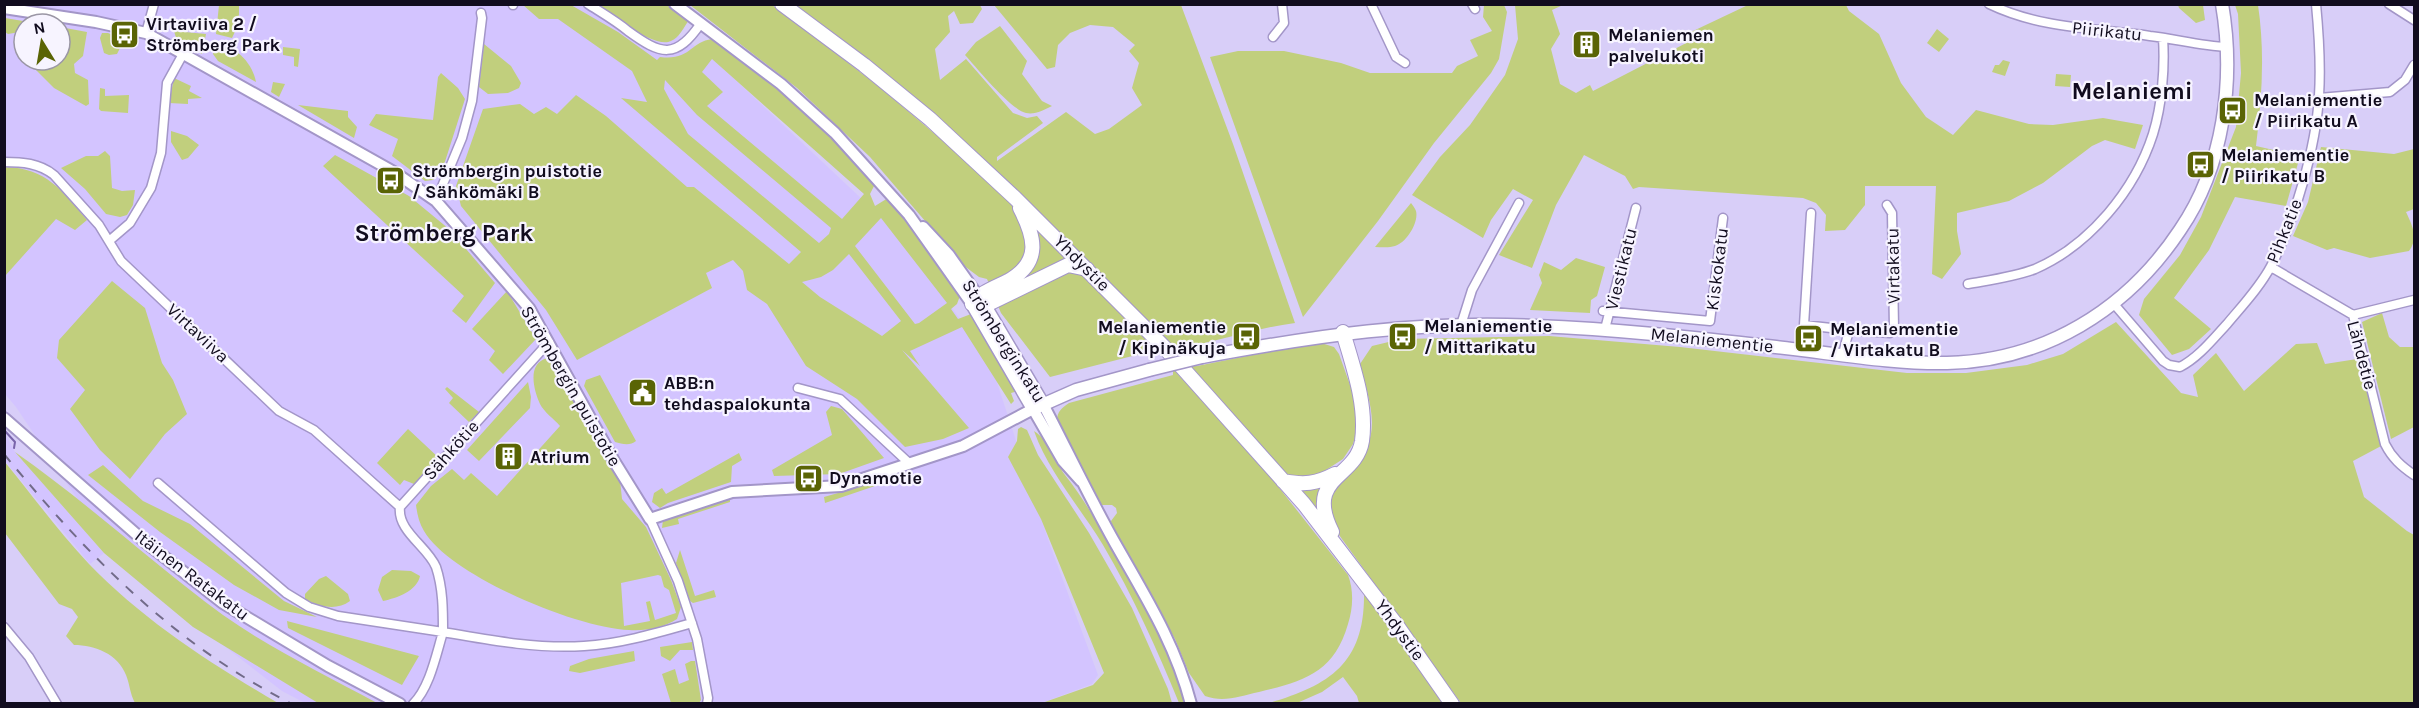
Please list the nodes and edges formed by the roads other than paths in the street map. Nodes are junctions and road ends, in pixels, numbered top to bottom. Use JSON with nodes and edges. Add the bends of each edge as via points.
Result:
{"nodes":[{"id":1,"x":154,"y":4,"type":"edge"},
{"id":2,"x":588,"y":4,"type":"edge"},
{"id":3,"x":675,"y":4,"type":"edge"},
{"id":4,"x":782,"y":4,"type":"edge"},
{"id":5,"x":1282,"y":4,"type":"edge"},
{"id":6,"x":1371,"y":4,"type":"edge"},
{"id":7,"x":1989,"y":4,"type":"edge"},
{"id":8,"x":2222,"y":4,"type":"edge"},
{"id":9,"x":2316,"y":4,"type":"edge"},
{"id":10,"x":2389,"y":4,"type":"edge"},
{"id":11,"x":4,"y":8,"type":"edge"},
{"id":12,"x":481,"y":13,"type":"dead end"},
{"id":13,"x":2415,"y":20,"type":"edge"},
{"id":14,"x":701,"y":23,"type":"junction"},
{"id":15,"x":146,"y":33,"type":"junction"},
{"id":16,"x":1273,"y":37,"type":"dead end"},
{"id":17,"x":2163,"y":38,"type":"junction"},
{"id":18,"x":2227,"y":47,"type":"junction"},
{"id":19,"x":183,"y":54,"type":"junction"},
{"id":20,"x":1405,"y":63,"type":"dead end"},
{"id":21,"x":2415,"y":65,"type":"edge"},
{"id":22,"x":2319,"y":98,"type":"junction"},
{"id":23,"x":4,"y":162,"type":"edge"},
{"id":24,"x":1015,"y":198,"type":"junction"},
{"id":25,"x":435,"y":201,"type":"junction"},
{"id":26,"x":1519,"y":203,"type":"dead end"},
{"id":27,"x":1887,"y":205,"type":"dead end"},
{"id":28,"x":1636,"y":208,"type":"dead end"},
{"id":29,"x":1811,"y":213,"type":"dead end"},
{"id":30,"x":1723,"y":218,"type":"dead end"},
{"id":31,"x":109,"y":241,"type":"junction"},
{"id":32,"x":2271,"y":267,"type":"junction"},
{"id":33,"x":1088,"y":269,"type":"junction"},
{"id":34,"x":1968,"y":284,"type":"dead end"},
{"id":35,"x":2415,"y":300,"type":"edge"},
{"id":36,"x":978,"y":302,"type":"junction"},
{"id":37,"x":2114,"y":304,"type":"junction"},
{"id":38,"x":1606,"y":311,"type":"junction"},
{"id":39,"x":2353,"y":315,"type":"junction"},
{"id":40,"x":1461,"y":325,"type":"junction"},
{"id":41,"x":1605,"y":329,"type":"junction"},
{"id":42,"x":1849,"y":330,"type":"junction"},
{"id":43,"x":1343,"y":333,"type":"junction"},
{"id":44,"x":549,"y":342,"type":"junction"},
{"id":45,"x":1844,"y":354,"type":"junction"},
{"id":46,"x":798,"y":388,"type":"dead end"},
{"id":47,"x":1039,"y":406,"type":"junction"},
{"id":48,"x":4,"y":418,"type":"edge"},
{"id":49,"x":910,"y":464,"type":"junction"},
{"id":50,"x":1342,"y":470,"type":"junction"},
{"id":51,"x":2415,"y":475,"type":"edge"},
{"id":52,"x":1283,"y":481,"type":"junction"},
{"id":53,"x":158,"y":483,"type":"dead end"},
{"id":54,"x":400,"y":507,"type":"junction"},
{"id":55,"x":650,"y":519,"type":"junction"},
{"id":56,"x":1342,"y":553,"type":"junction"},
{"id":57,"x":692,"y":623,"type":"junction"},
{"id":58,"x":4,"y":627,"type":"edge"},
{"id":59,"x":443,"y":632,"type":"junction"},
{"id":60,"x":57,"y":704,"type":"edge"},
{"id":61,"x":400,"y":704,"type":"edge"},
{"id":62,"x":413,"y":704,"type":"edge"},
{"id":63,"x":707,"y":704,"type":"edge"},
{"id":64,"x":1191,"y":704,"type":"edge"},
{"id":65,"x":1452,"y":704,"type":"edge"}],
"edges":[{"from":1,"to":15,"type":"street"},
{"from":2,"to":14,"type":"street","via":[[661,51],[680,47]]},
{"from":3,"to":14,"type":"street","name":"Strömberginkatu"},
{"from":4,"to":24,"type":"highway","name":"Yhdystie","via":[[930,119]]},
{"from":5,"to":16,"type":"street","via":[[1284,23]]},
{"from":6,"to":20,"type":"street","via":[[1396,57]]},
{"from":7,"to":17,"type":"street","name":"Piirikatu","via":[[2049,25]]},
{"from":8,"to":18,"type":"main road","name":"Melaniementie"},
{"from":9,"to":22,"type":"street","name":"Pihkatie"},
{"from":10,"to":13,"type":"street"},
{"from":11,"to":15,"type":"street","name":"Strömbergin puistotie"},
{"from":12,"to":25,"type":"street","via":[[472,100],[462,138]]},
{"from":14,"to":36,"type":"street","name":"Strömberginkatu","via":[[781,84],[835,133],[949,255]]},
{"from":15,"to":19,"type":"street","name":"Strömbergin puistotie"},
{"from":17,"to":18,"type":"street","name":"Piirikatu"},
{"from":17,"to":34,"type":"street","via":[[2160,99],[2153,133],[2116,204],[2094,229],[2036,268]]},
{"from":18,"to":37,"type":"main road","name":"Melaniementie","via":[[2224,111],[2199,197],[2168,250]]},
{"from":19,"to":25,"type":"street","name":"Strömbergin puistotie","via":[[384,166]]},
{"from":19,"to":31,"type":"street","via":[[167,83],[161,153],[151,188],[130,223]]},
{"from":21,"to":22,"type":"street","via":[[2390,92]]},
{"from":22,"to":32,"type":"street","name":"Pihkatie","via":[[2300,190]]},
{"from":23,"to":31,"type":"street","name":"Virtaviiva","via":[[46,168],[89,213]]},
{"from":24,"to":33,"type":"highway","name":"Yhdystie"},
{"from":24,"to":36,"type":"highway","via":[[1032,236],[1031,256],[1027,265]]},
{"from":25,"to":44,"type":"street","name":"Strömbergin puistotie","via":[[529,308]]},
{"from":26,"to":40,"type":"street","via":[[1472,290]]},
{"from":27,"to":42,"type":"street","name":"Virtakatu","via":[[1892,213],[1894,328],[1890,333]]},
{"from":28,"to":38,"type":"street","name":"Viestikatu"},
{"from":29,"to":42,"type":"street","via":[[1804,325]]},
{"from":30,"to":38,"type":"street","name":"Kiskokatu","via":[[1710,321]]},
{"from":31,"to":54,"type":"street","name":"Virtaviiva","via":[[121,261],[279,411],[314,430]]},
{"from":32,"to":37,"type":"street","name":"Pihkatie","via":[[2208,344],[2180,367],[2163,360]]},
{"from":32,"to":39,"type":"street","name":"Lähdetie"},
{"from":33,"to":36,"type":"highway","via":[[1068,265]]},
{"from":33,"to":52,"type":"highway","name":"Yhdystie","via":[[1163,346]]},
{"from":35,"to":39,"type":"street"},
{"from":36,"to":47,"type":"main road","name":"Strömberginkatu"},
{"from":37,"to":45,"type":"main road","name":"Melaniementie","via":[[2055,339],[2002,356],[1947,363]]},
{"from":38,"to":41,"type":"street","name":"Viestikatu"},
{"from":39,"to":51,"type":"street","name":"Lähdetie","via":[[2385,444],[2398,464]]},
{"from":40,"to":41,"type":"main road","name":"Melaniementie"},
{"from":40,"to":43,"type":"main road","name":"Melaniementie"},
{"from":41,"to":45,"type":"main road","name":"Melaniementie"},
{"from":42,"to":45,"type":"street"},
{"from":43,"to":47,"type":"main road","name":"Melaniementie","bridge":true,"via":[[1202,357],[1100,382]]},
{"from":43,"to":50,"type":"highway","via":[[1363,422],[1361,444]]},
{"from":44,"to":54,"type":"street","name":"Sähkötie"},
{"from":44,"to":55,"type":"street","name":"Strömbergin puistotie"},
{"from":46,"to":49,"type":"street","via":[[840,399]]},
{"from":47,"to":49,"type":"street","via":[[977,441]]},
{"from":47,"to":64,"type":"street","name":"Strömberginkatu","via":[[1155,610],[1174,651]]},
{"from":48,"to":61,"type":"street","name":"Itäinen Ratakatu","via":[[144,541],[223,603]]},
{"from":49,"to":55,"type":"street","via":[[841,486],[732,492]]},
{"from":50,"to":52,"type":"highway","via":[[1304,485]]},
{"from":50,"to":56,"type":"highway","via":[[1326,490],[1323,509]]},
{"from":52,"to":56,"type":"highway","name":"Yhdystie"},
{"from":53,"to":59,"type":"street","via":[[286,593],[309,607]]},
{"from":54,"to":59,"type":"street","via":[[402,521],[435,565],[444,602]]},
{"from":55,"to":57,"type":"street","name":"Strömbergin puistotie"},
{"from":56,"to":65,"type":"highway","name":"Yhdystie"},
{"from":57,"to":59,"type":"street","via":[[585,646],[541,646]]},
{"from":57,"to":63,"type":"street","name":"Strömbergin puistotie"},
{"from":58,"to":60,"type":"street","via":[[29,657]]},
{"from":59,"to":62,"type":"street","via":[[432,668]]}]}
